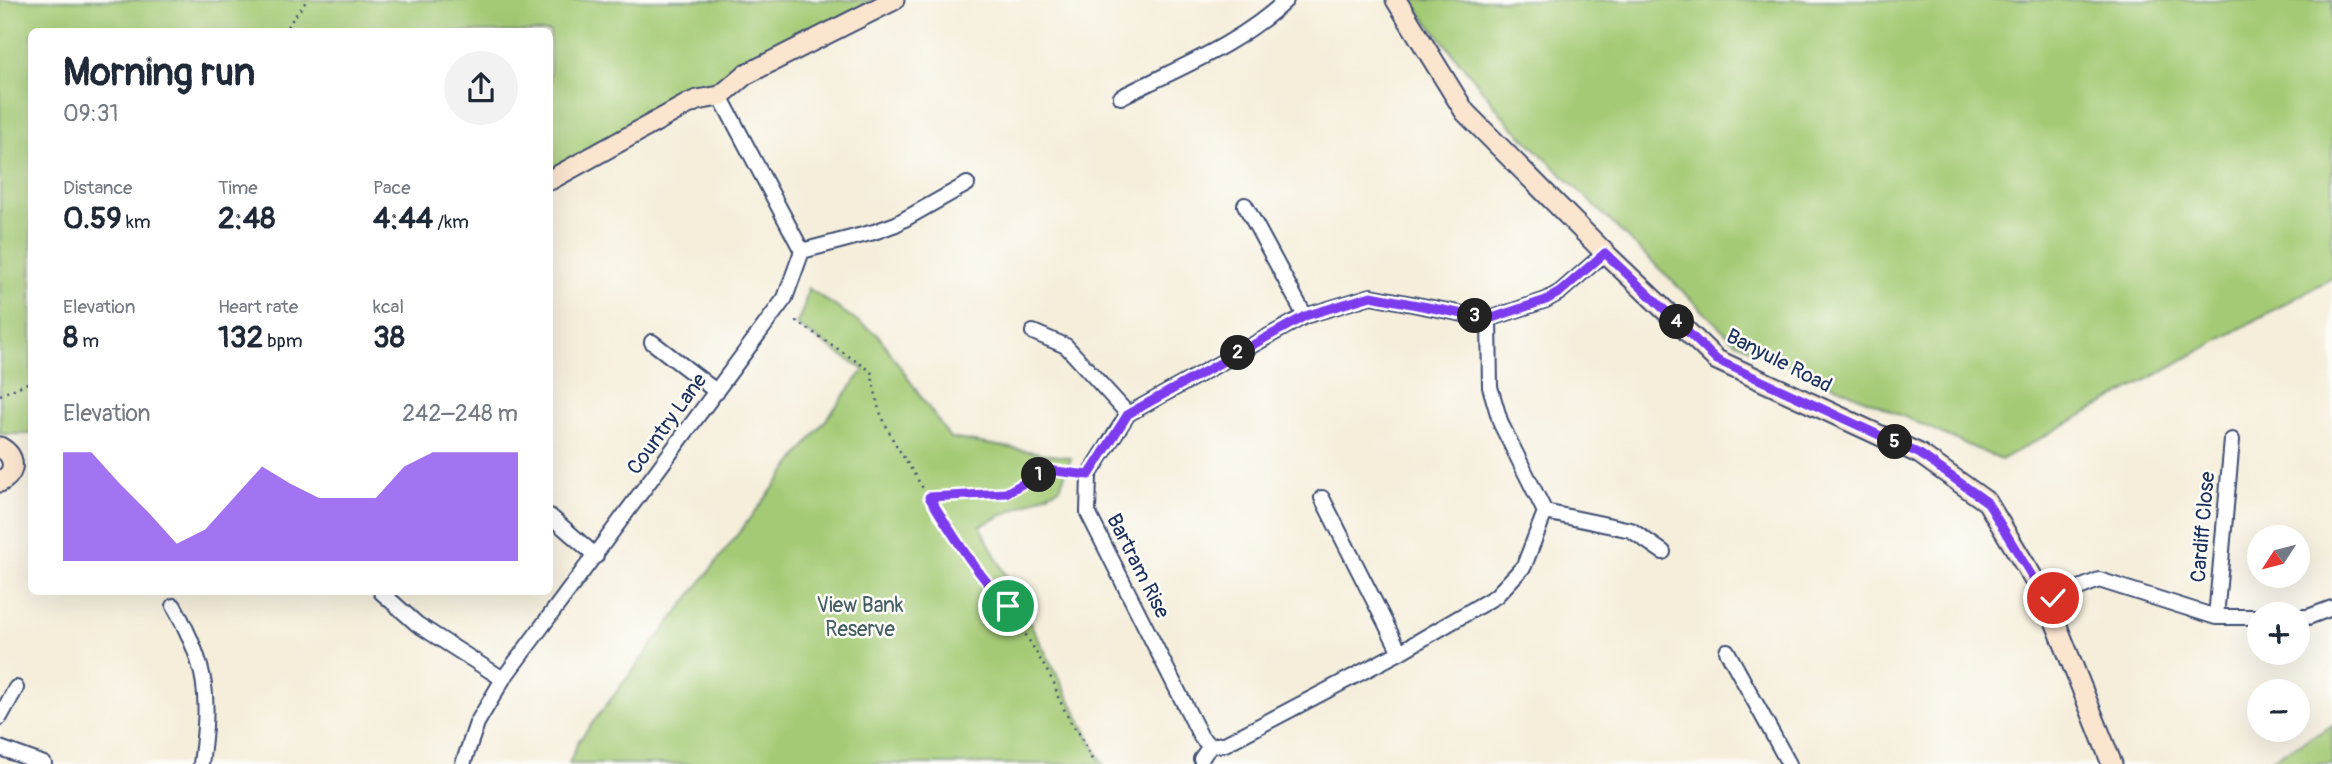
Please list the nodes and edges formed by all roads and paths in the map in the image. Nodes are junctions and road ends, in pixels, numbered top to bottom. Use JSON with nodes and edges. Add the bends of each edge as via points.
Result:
{"nodes":[{"id":1,"x":307,"y":0,"type":"edge"},
{"id":2,"x":894,"y":0,"type":"edge"},
{"id":3,"x":1286,"y":0,"type":"edge"},
{"id":4,"x":1396,"y":0,"type":"edge"},
{"id":5,"x":286,"y":28,"type":"edge"},
{"id":6,"x":720,"y":96,"type":"junction"},
{"id":7,"x":1121,"y":97,"type":"dead end"},
{"id":8,"x":553,"y":178,"type":"edge"},
{"id":9,"x":967,"y":184,"type":"dead end"},
{"id":10,"x":1245,"y":205,"type":"dead end"},
{"id":11,"x":802,"y":251,"type":"junction"},
{"id":12,"x":1605,"y":253,"type":"junction"},
{"id":13,"x":1305,"y":316,"type":"junction"},
{"id":14,"x":1489,"y":319,"type":"junction"},
{"id":15,"x":796,"y":321,"type":"dead end"},
{"id":16,"x":1033,"y":332,"type":"dead end"},
{"id":17,"x":652,"y":342,"type":"dead end"},
{"id":18,"x":28,"y":383,"type":"edge"},
{"id":19,"x":717,"y":392,"type":"junction"},
{"id":20,"x":0,"y":395,"type":"edge"},
{"id":21,"x":1128,"y":414,"type":"junction"},
{"id":22,"x":2232,"y":440,"type":"dead end"},
{"id":23,"x":15,"y":454,"type":"edge"},
{"id":24,"x":1089,"y":475,"type":"junction"},
{"id":25,"x":0,"y":482,"type":"edge"},
{"id":26,"x":929,"y":497,"type":"junction"},
{"id":27,"x":1322,"y":498,"type":"dead end"},
{"id":28,"x":1545,"y":512,"type":"junction"},
{"id":29,"x":553,"y":520,"type":"edge"},
{"id":30,"x":1664,"y":552,"type":"dead end"},
{"id":31,"x":596,"y":556,"type":"junction"},
{"id":32,"x":384,"y":595,"type":"edge"},
{"id":33,"x":2047,"y":601,"type":"junction"},
{"id":34,"x":174,"y":606,"type":"dead end"},
{"id":35,"x":2332,"y":608,"type":"edge"},
{"id":36,"x":2310,"y":616,"type":"edge"},
{"id":37,"x":2216,"y":617,"type":"junction"},
{"id":38,"x":2247,"y":617,"type":"edge"},
{"id":39,"x":1400,"y":652,"type":"junction"},
{"id":40,"x":1727,"y":652,"type":"dead end"},
{"id":41,"x":503,"y":680,"type":"junction"},
{"id":42,"x":16,"y":688,"type":"dead end"},
{"id":43,"x":0,"y":717,"type":"edge"},
{"id":44,"x":1210,"y":746,"type":"junction"},
{"id":45,"x":0,"y":748,"type":"edge"},
{"id":46,"x":1200,"y":759,"type":"dead end"},
{"id":47,"x":44,"y":764,"type":"edge"},
{"id":48,"x":201,"y":764,"type":"edge"},
{"id":49,"x":463,"y":764,"type":"edge"},
{"id":50,"x":1094,"y":764,"type":"edge"},
{"id":51,"x":1789,"y":764,"type":"edge"},
{"id":52,"x":2112,"y":764,"type":"edge"}],
"edges":[{"from":1,"to":5,"type":"path"},
{"from":2,"to":6,"type":"street","via":[[745,75]]},
{"from":3,"to":7,"type":"street","via":[[1222,46]]},
{"from":4,"to":12,"type":"street","name":"Banyule Road","via":[[1465,112]]},
{"from":6,"to":8,"type":"street","via":[[696,100]]},
{"from":6,"to":11,"type":"street"},
{"from":9,"to":11,"type":"street","via":[[896,224]]},
{"from":10,"to":13,"type":"street"},
{"from":11,"to":19,"type":"street","name":"Country Lane","via":[[785,298]]},
{"from":12,"to":14,"type":"street","via":[[1546,300]]},
{"from":12,"to":33,"type":"street","name":"Banyule Road","via":[[1717,360],[1920,454],[1987,502]]},
{"from":13,"to":14,"type":"street","via":[[1371,296]]},
{"from":13,"to":21,"type":"street"},
{"from":14,"to":28,"type":"street","via":[[1490,387],[1497,412]]},
{"from":15,"to":26,"type":"path","via":[[871,371],[884,424]]},
{"from":16,"to":21,"type":"street","via":[[1066,346]]},
{"from":17,"to":19,"type":"street"},
{"from":18,"to":20,"type":"path"},
{"from":19,"to":31,"type":"street","name":"Country Lane"},
{"from":21,"to":24,"type":"street"},
{"from":22,"to":37,"type":"street","name":"Cardiff Close"},
{"from":23,"to":25,"type":"street","via":[[11,473]]},
{"from":24,"to":26,"type":"path","via":[[1047,470],[1006,493]]},
{"from":24,"to":44,"type":"street","name":"Bartram Rise","via":[[1088,513],[1201,737]]},
{"from":26,"to":50,"type":"path","via":[[979,574],[1012,611]]},
{"from":27,"to":39,"type":"street"},
{"from":28,"to":30,"type":"street","via":[[1631,530]]},
{"from":28,"to":39,"type":"street","via":[[1524,566],[1496,596]]},
{"from":29,"to":31,"type":"street"},
{"from":31,"to":41,"type":"street","name":"Country Lane"},
{"from":32,"to":41,"type":"street","via":[[416,624]]},
{"from":33,"to":37,"type":"street","via":[[2098,580]]},
{"from":33,"to":52,"type":"street","name":"Banyule Road"},
{"from":34,"to":48,"type":"street","via":[[191,637],[204,678],[207,702]]},
{"from":35,"to":36,"type":"street"},
{"from":37,"to":38,"type":"street"},
{"from":39,"to":44,"type":"street","via":[[1224,744]]},
{"from":40,"to":51,"type":"street"},
{"from":41,"to":49,"type":"street","name":"Country Lane","via":[[477,723]]},
{"from":42,"to":43,"type":"street"},
{"from":44,"to":46,"type":"street"},
{"from":45,"to":47,"type":"street"}]}
